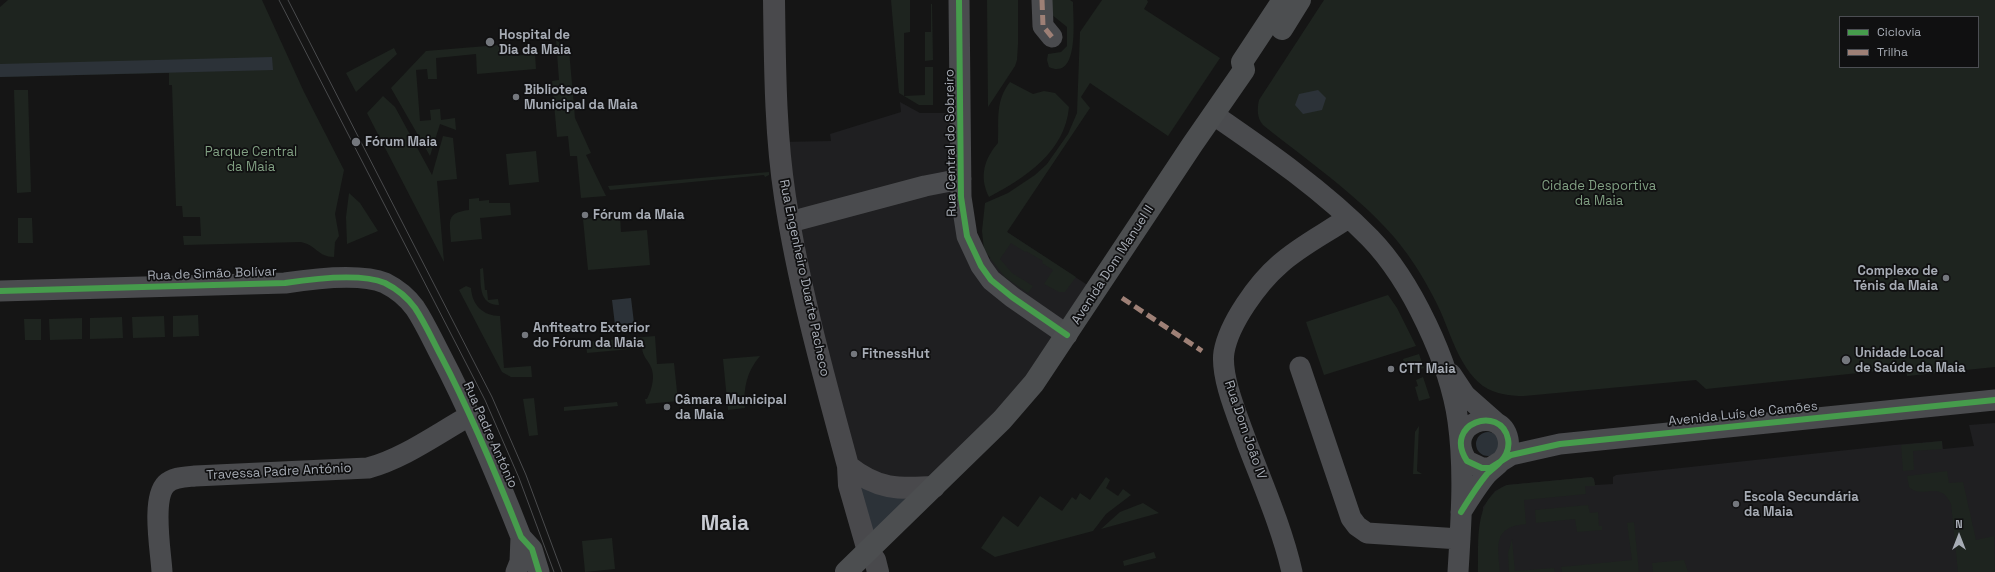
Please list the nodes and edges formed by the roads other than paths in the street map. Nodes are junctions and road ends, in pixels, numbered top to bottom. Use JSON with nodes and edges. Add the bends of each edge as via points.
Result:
{"nodes":[{"id":1,"x":774,"y":0,"type":"edge"},
{"id":2,"x":959,"y":0,"type":"edge"},
{"id":3,"x":1042,"y":0,"type":"edge"},
{"id":4,"x":1283,"y":0,"type":"edge"},
{"id":5,"x":1300,"y":0,"type":"edge"},
{"id":6,"x":1052,"y":37,"type":"dead end"},
{"id":7,"x":1244,"y":70,"type":"junction"},
{"id":8,"x":1214,"y":115,"type":"junction"},
{"id":9,"x":961,"y":179,"type":"junction"},
{"id":10,"x":1348,"y":218,"type":"junction"},
{"id":11,"x":790,"y":222,"type":"junction"},
{"id":12,"x":0,"y":291,"type":"edge"},
{"id":13,"x":415,"y":308,"type":"joint"},
{"id":14,"x":1067,"y":335,"type":"junction"},
{"id":15,"x":1442,"y":360,"type":"junction"},
{"id":16,"x":1300,"y":367,"type":"dead end"},
{"id":17,"x":1995,"y":400,"type":"edge"},
{"id":18,"x":471,"y":415,"type":"junction"},
{"id":19,"x":1502,"y":427,"type":"junction"},
{"id":20,"x":1560,"y":444,"type":"junction"},
{"id":21,"x":1461,"y":446,"type":"junction"},
{"id":22,"x":1498,"y":464,"type":"junction"},
{"id":23,"x":848,"y":466,"type":"junction"},
{"id":24,"x":934,"y":487,"type":"junction"},
{"id":25,"x":1461,"y":512,"type":"junction"},
{"id":26,"x":521,"y":537,"type":"junction"},
{"id":27,"x":1460,"y":539,"type":"junction"},
{"id":28,"x":868,"y":551,"type":"junction"},
{"id":29,"x":517,"y":571,"type":"edge"},
{"id":30,"x":162,"y":572,"type":"edge"},
{"id":31,"x":539,"y":572,"type":"edge"},
{"id":32,"x":846,"y":572,"type":"edge"},
{"id":33,"x":878,"y":572,"type":"edge"},
{"id":34,"x":1292,"y":572,"type":"edge"},
{"id":35,"x":1458,"y":572,"type":"edge"}],
"edges":[{"from":1,"to":11,"type":"main road","name":"Rua Engenheiro Duarte Pacheco","via":[[780,161]]},
{"from":2,"to":9,"type":"street","name":"Rua Central do Sobreiro"},
{"from":3,"to":6,"type":"street","via":[[1043,26]]},
{"from":4,"to":7,"type":"main road","name":"Avenida Dom Manuel II","via":[[1242,62]]},
{"from":5,"to":7,"type":"main road","via":[[1255,70]]},
{"from":7,"to":8,"type":"main road","name":"Avenida Dom Manuel II"},
{"from":8,"to":10,"type":"street","via":[[1311,186]]},
{"from":8,"to":14,"type":"main road","name":"Avenida Dom Manuel II"},
{"from":9,"to":11,"type":"street"},
{"from":9,"to":14,"type":"street","name":"Rua Central do Sobreiro","via":[[964,226],[980,266],[1012,297]]},
{"from":10,"to":15,"type":"street","via":[[1371,239],[1402,280]]},
{"from":10,"to":34,"type":"street","name":"Rua Dom João IV","via":[[1296,251],[1266,276],[1241,313],[1224,353],[1235,410]]},
{"from":11,"to":23,"type":"main road","name":"Rua Engenheiro Duarte Pacheco","via":[[817,352]]},
{"from":12,"to":13,"type":"street","name":"Rua de Simão Bolívar","via":[[285,283],[343,278],[383,283],[401,293]]},
{"from":13,"to":18,"type":"street","name":"Rua Padre António"},
{"from":14,"to":24,"type":"main road","name":"Avenida Dom Manuel II","via":[[1018,403]]},
{"from":15,"to":19,"type":"street","via":[[1465,395]]},
{"from":15,"to":21,"type":"street","via":[[1454,403]]},
{"from":16,"to":27,"type":"street","via":[[1351,518],[1356,526],[1367,533]]},
{"from":17,"to":20,"type":"street","name":"Avenida Luís de Camões"},
{"from":18,"to":26,"type":"street","name":"Rua Padre António"},
{"from":18,"to":30,"type":"street","name":"Travessa Padre António","via":[[397,457],[368,468],[195,476],[172,480],[165,485],[159,495]]},
{"from":19,"to":20,"type":"street","name":"Avenida Luís de Camões","via":[[1516,435]]},
{"from":19,"to":21,"type":"street","via":[[1490,421],[1475,422],[1464,432]]},
{"from":19,"to":22,"type":"street","via":[[1509,447],[1503,460]]},
{"from":20,"to":22,"type":"street","name":"Avenida Luís de Camões","via":[[1511,455]]},
{"from":21,"to":22,"type":"street","via":[[1467,461],[1474,466],[1490,468]]},
{"from":21,"to":25,"type":"street"},
{"from":22,"to":25,"type":"street","via":[[1481,482]]},
{"from":23,"to":24,"type":"main road","via":[[863,478],[881,485]]},
{"from":23,"to":28,"type":"main road","name":"Rua Engenheiro Duarte Pacheco","via":[[849,485]]},
{"from":24,"to":28,"type":"main road","name":"Avenida Dom Manuel II"},
{"from":25,"to":27,"type":"street"},
{"from":26,"to":29,"type":"street","name":"Rua Padre António"},
{"from":26,"to":31,"type":"street","name":"Rua Padre António","via":[[532,549]]},
{"from":27,"to":35,"type":"street"},
{"from":28,"to":32,"type":"main road","name":"Avenida Dom Manuel II"},
{"from":28,"to":33,"type":"main road","name":"Rua Engenheiro Duarte Pacheco","via":[[875,560]]}]}
